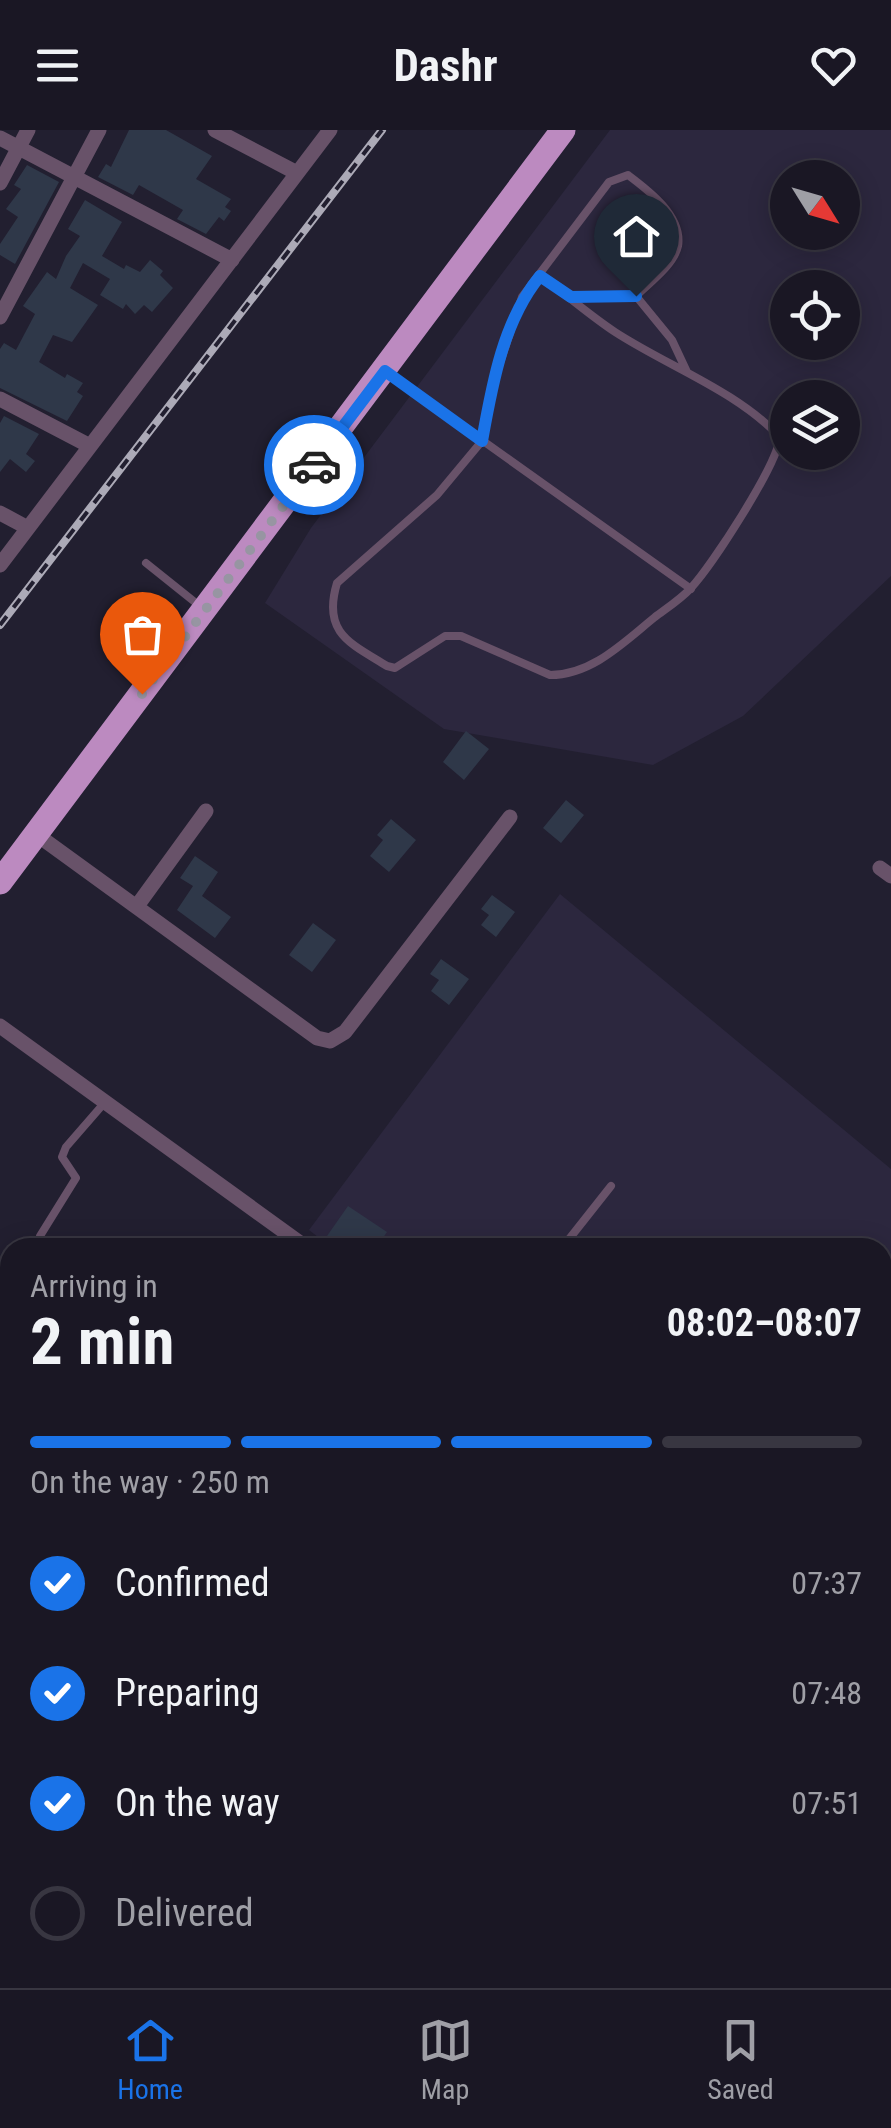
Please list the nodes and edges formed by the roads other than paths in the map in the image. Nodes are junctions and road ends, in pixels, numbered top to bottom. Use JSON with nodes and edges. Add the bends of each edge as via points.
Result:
{"nodes":[{"id":1,"x":28,"y":130,"type":"edge"},
{"id":2,"x":99,"y":130,"type":"edge"},
{"id":3,"x":330,"y":130,"type":"edge"},
{"id":4,"x":563,"y":130,"type":"edge"},
{"id":5,"x":218,"y":131,"type":"edge"},
{"id":6,"x":0,"y":138,"type":"edge"},
{"id":7,"x":20,"y":148,"type":"junction"},
{"id":8,"x":297,"y":174,"type":"junction"},
{"id":9,"x":75,"y":178,"type":"junction"},
{"id":10,"x":0,"y":183,"type":"edge"},
{"id":11,"x":232,"y":260,"type":"junction"},
{"id":12,"x":540,"y":276,"type":"junction"},
{"id":13,"x":636,"y":296,"type":"junction"},
{"id":14,"x":571,"y":297,"type":"junction"},
{"id":15,"x":0,"y":316,"type":"edge"},
{"id":16,"x":385,"y":371,"type":"junction"},
{"id":17,"x":687,"y":372,"type":"junction"},
{"id":18,"x":0,"y":399,"type":"edge"},
{"id":19,"x":482,"y":441,"type":"junction"},
{"id":20,"x":90,"y":446,"type":"junction"},
{"id":21,"x":0,"y":514,"type":"edge"},
{"id":22,"x":28,"y":528,"type":"junction"},
{"id":23,"x":146,"y":564,"type":"dead end"},
{"id":24,"x":0,"y":565,"type":"edge"},
{"id":25,"x":691,"y":589,"type":"junction"},
{"id":26,"x":205,"y":610,"type":"junction"},
{"id":27,"x":206,"y":811,"type":"dead end"},
{"id":28,"x":510,"y":817,"type":"dead end"},
{"id":29,"x":36,"y":834,"type":"junction"},
{"id":30,"x":0,"y":882,"type":"edge"},
{"id":31,"x":136,"y":906,"type":"junction"},
{"id":32,"x":0,"y":1026,"type":"edge"},
{"id":33,"x":106,"y":1101,"type":"junction"},
{"id":34,"x":611,"y":1186,"type":"dead end"},
{"id":35,"x":40,"y":1238,"type":"edge"},
{"id":36,"x":293,"y":1238,"type":"edge"},
{"id":37,"x":570,"y":1238,"type":"edge"}],
"edges":[{"from":1,"to":7,"type":"street"},
{"from":2,"to":9,"type":"street"},
{"from":3,"to":8,"type":"street"},
{"from":4,"to":16,"type":"highway"},
{"from":5,"to":8,"type":"street"},
{"from":6,"to":7,"type":"street"},
{"from":7,"to":9,"type":"street"},
{"from":7,"to":10,"type":"street"},
{"from":8,"to":11,"type":"street"},
{"from":9,"to":11,"type":"street"},
{"from":9,"to":15,"type":"street"},
{"from":11,"to":20,"type":"street"},
{"from":12,"to":13,"type":"lane","via":[[609,182],[628,175],[667,211],[678,246]]},
{"from":12,"to":14,"type":"lane"},
{"from":12,"to":19,"type":"lane","via":[[517,308]]},
{"from":13,"to":14,"type":"lane"},
{"from":13,"to":17,"type":"lane","via":[[672,340]]},
{"from":14,"to":17,"type":"lane","via":[[612,330]]},
{"from":16,"to":19,"type":"lane"},
{"from":16,"to":26,"type":"highway"},
{"from":17,"to":25,"type":"lane","via":[[780,437],[747,506]]},
{"from":18,"to":20,"type":"street"},
{"from":19,"to":25,"type":"lane"},
{"from":19,"to":25,"type":"lane","via":[[437,496],[338,583],[334,619],[341,638],[396,668],[445,636],[461,636],[550,675],[565,675],[611,653]]},
{"from":20,"to":22,"type":"street"},
{"from":21,"to":22,"type":"street"},
{"from":22,"to":24,"type":"street"},
{"from":23,"to":26,"type":"lane"},
{"from":26,"to":29,"type":"highway"},
{"from":27,"to":31,"type":"street"},
{"from":28,"to":31,"type":"street","via":[[345,1032],[330,1041]]},
{"from":29,"to":30,"type":"highway"},
{"from":29,"to":31,"type":"street"},
{"from":32,"to":33,"type":"street"},
{"from":33,"to":35,"type":"lane","via":[[62,1157],[76,1178]]},
{"from":33,"to":36,"type":"street"},
{"from":34,"to":37,"type":"lane"}]}
